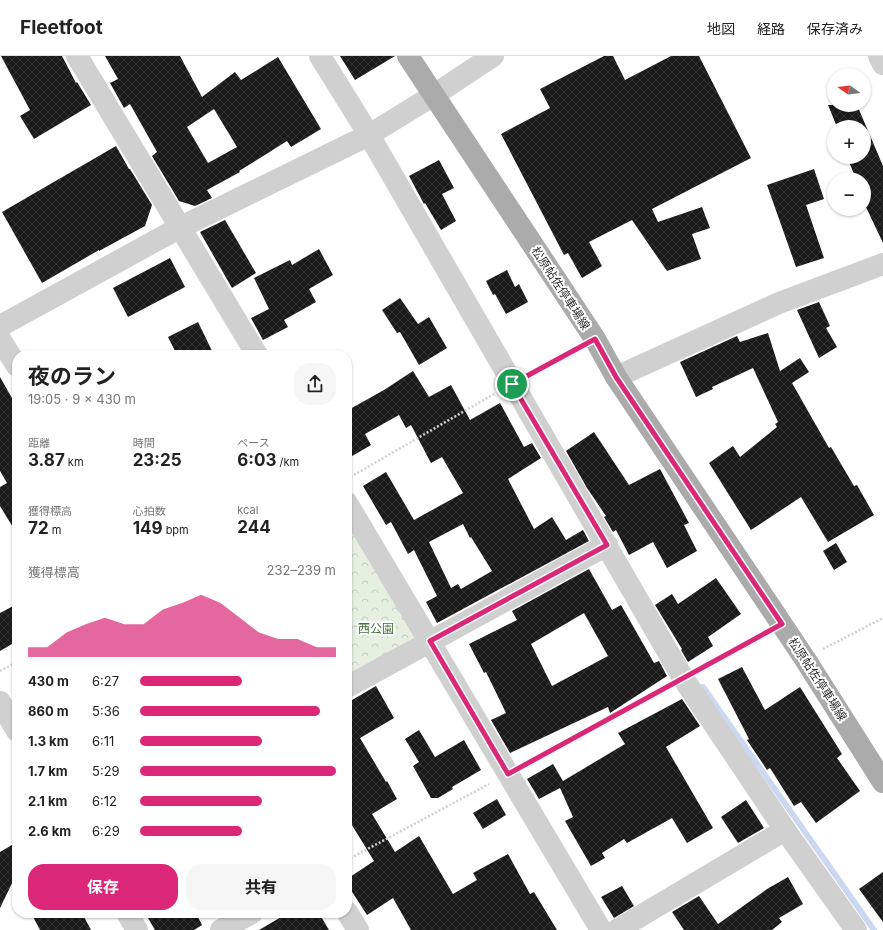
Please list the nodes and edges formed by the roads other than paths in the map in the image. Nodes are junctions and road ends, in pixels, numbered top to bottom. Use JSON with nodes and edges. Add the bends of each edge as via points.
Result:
{"nodes":[{"id":1,"x":77,"y":56,"type":"edge"},
{"id":2,"x":320,"y":56,"type":"edge"},
{"id":3,"x":408,"y":56,"type":"edge"},
{"id":4,"x":493,"y":56,"type":"edge"},
{"id":5,"x":879,"y":56,"type":"edge"},
{"id":6,"x":883,"y":64,"type":"edge"},
{"id":7,"x":434,"y":95,"type":"junction"},
{"id":8,"x":369,"y":135,"type":"junction"},
{"id":9,"x":179,"y":228,"type":"junction"},
{"id":10,"x":883,"y":264,"type":"edge"},
{"id":11,"x":0,"y":326,"type":"edge"},
{"id":12,"x":0,"y":339,"type":"edge"},
{"id":13,"x":254,"y":350,"type":"edge"},
{"id":14,"x":12,"y":358,"type":"edge"},
{"id":15,"x":616,"y":377,"type":"junction"},
{"id":16,"x":352,"y":511,"type":"edge"},
{"id":17,"x":607,"y":545,"type":"junction"},
{"id":18,"x":430,"y":641,"type":"junction"},
{"id":19,"x":352,"y":684,"type":"edge"},
{"id":20,"x":0,"y":702,"type":"edge"},
{"id":21,"x":12,"y":722,"type":"edge"},
{"id":22,"x":883,"y":782,"type":"edge"},
{"id":23,"x":785,"y":830,"type":"junction"},
{"id":24,"x":130,"y":918,"type":"edge"},
{"id":25,"x":243,"y":918,"type":"edge"},
{"id":26,"x":351,"y":918,"type":"edge"},
{"id":27,"x":137,"y":930,"type":"edge"},
{"id":28,"x":221,"y":930,"type":"edge"},
{"id":29,"x":358,"y":930,"type":"edge"},
{"id":30,"x":601,"y":930,"type":"edge"},
{"id":31,"x":618,"y":930,"type":"edge"},
{"id":32,"x":856,"y":930,"type":"edge"}],
"edges":[{"from":1,"to":9,"type":"street"},
{"from":2,"to":8,"type":"street"},
{"from":3,"to":7,"type":"main road","name":"松原帖佐停車場線"},
{"from":4,"to":7,"type":"street"},
{"from":5,"to":6,"type":"street"},
{"from":7,"to":8,"type":"street"},
{"from":7,"to":15,"type":"main road","name":"松原帖佐停車場線","via":[[595,339]]},
{"from":8,"to":9,"type":"street"},
{"from":8,"to":17,"type":"street"},
{"from":9,"to":11,"type":"street"},
{"from":9,"to":13,"type":"street"},
{"from":10,"to":15,"type":"street","via":[[778,303]]},
{"from":12,"to":14,"type":"street"},
{"from":15,"to":22,"type":"main road","name":"松原帖佐停車場線","via":[[782,624]]},
{"from":16,"to":18,"type":"street"},
{"from":17,"to":18,"type":"street"},
{"from":17,"to":23,"type":"street","via":[[683,678]]},
{"from":18,"to":19,"type":"street"},
{"from":18,"to":30,"type":"street"},
{"from":20,"to":21,"type":"street"},
{"from":23,"to":31,"type":"street"},
{"from":23,"to":32,"type":"street"},
{"from":24,"to":27,"type":"street"},
{"from":25,"to":28,"type":"street"},
{"from":26,"to":29,"type":"street"}]}
